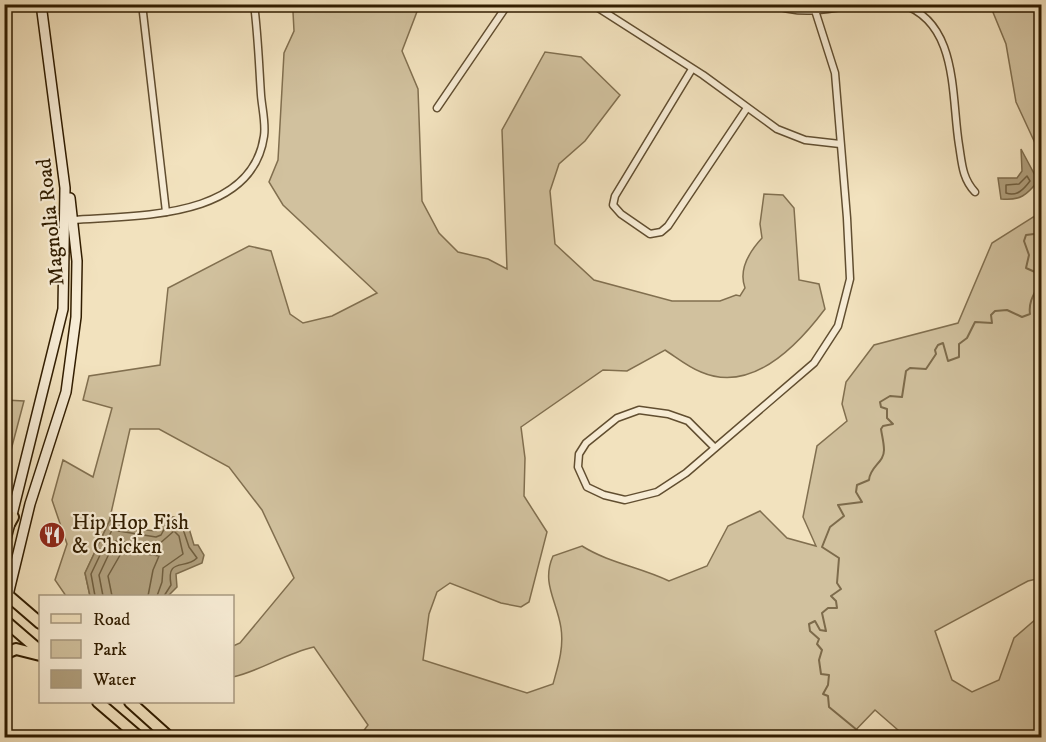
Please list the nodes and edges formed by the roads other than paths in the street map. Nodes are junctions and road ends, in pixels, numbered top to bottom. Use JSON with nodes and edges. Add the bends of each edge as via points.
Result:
{"nodes":[{"id":1,"x":41,"y":4,"type":"edge"},
{"id":2,"x":142,"y":4,"type":"edge"},
{"id":3,"x":254,"y":4,"type":"edge"},
{"id":4,"x":508,"y":4,"type":"edge"},
{"id":5,"x":592,"y":4,"type":"edge"},
{"id":6,"x":772,"y":4,"type":"edge"},
{"id":7,"x":859,"y":4,"type":"edge"},
{"id":8,"x":901,"y":4,"type":"edge"},
{"id":9,"x":815,"y":7,"type":"edge"},
{"id":10,"x":692,"y":69,"type":"junction"},
{"id":11,"x":437,"y":108,"type":"dead end"},
{"id":12,"x":747,"y":108,"type":"junction"},
{"id":13,"x":56,"y":125,"type":"junction"},
{"id":14,"x":840,"y":144,"type":"junction"},
{"id":15,"x":975,"y":192,"type":"dead end"},
{"id":16,"x":166,"y":212,"type":"junction"},
{"id":17,"x":73,"y":220,"type":"junction"},
{"id":18,"x":715,"y":448,"type":"junction"},
{"id":19,"x":13,"y":517,"type":"junction"},
{"id":20,"x":4,"y":534,"type":"edge"},
{"id":21,"x":4,"y":547,"type":"edge"},
{"id":22,"x":6,"y":593,"type":"edge"},
{"id":23,"x":4,"y":608,"type":"edge"},
{"id":24,"x":4,"y":620,"type":"edge"},
{"id":25,"x":39,"y":622,"type":"edge"},
{"id":26,"x":39,"y":652,"type":"edge"},
{"id":27,"x":39,"y":653,"type":"edge"},
{"id":28,"x":4,"y":654,"type":"edge"},
{"id":29,"x":99,"y":703,"type":"edge"},
{"id":30,"x":131,"y":703,"type":"edge"},
{"id":31,"x":140,"y":738,"type":"edge"},
{"id":32,"x":170,"y":738,"type":"edge"}],
"edges":[{"from":1,"to":13,"type":"main road","name":"Magnolia Road"},
{"from":2,"to":16,"type":"street"},
{"from":3,"to":16,"type":"street","via":[[264,135],[259,156],[234,189],[208,203]]},
{"from":4,"to":11,"type":"street"},
{"from":5,"to":10,"type":"street"},
{"from":6,"to":9,"type":"street","via":[[789,11]]},
{"from":7,"to":9,"type":"street"},
{"from":8,"to":15,"type":"street","via":[[924,16],[945,43],[963,173]]},
{"from":9,"to":14,"type":"street","via":[[835,73]]},
{"from":10,"to":12,"type":"street"},
{"from":10,"to":12,"type":"street","via":[[615,196],[613,205],[621,214],[650,234],[660,232]]},
{"from":12,"to":14,"type":"street","via":[[777,129],[805,140]]},
{"from":13,"to":17,"type":"main road","name":"Magnolia Road"},
{"from":13,"to":19,"type":"main road","name":"Magnolia Road","via":[[65,198],[63,309]]},
{"from":14,"to":18,"type":"street","via":[[850,279],[838,326],[813,363]]},
{"from":16,"to":17,"type":"street"},
{"from":17,"to":22,"type":"main road","name":"Magnolia Road","via":[[76,317],[66,393]]},
{"from":18,"to":18,"type":"street","via":[[657,492],[625,500],[587,487],[578,467],[579,454],[586,443],[617,418],[639,410],[688,421]]},
{"from":19,"to":20,"type":"main road"},
{"from":19,"to":21,"type":"main road","name":"Magnolia Road"},
{"from":22,"to":23,"type":"main road"},
{"from":22,"to":25,"type":"main road"},
{"from":24,"to":26,"type":"main road"},
{"from":27,"to":28,"type":"main road","via":[[16,649]]},
{"from":29,"to":31,"type":"main road"},
{"from":30,"to":32,"type":"main road"}]}
